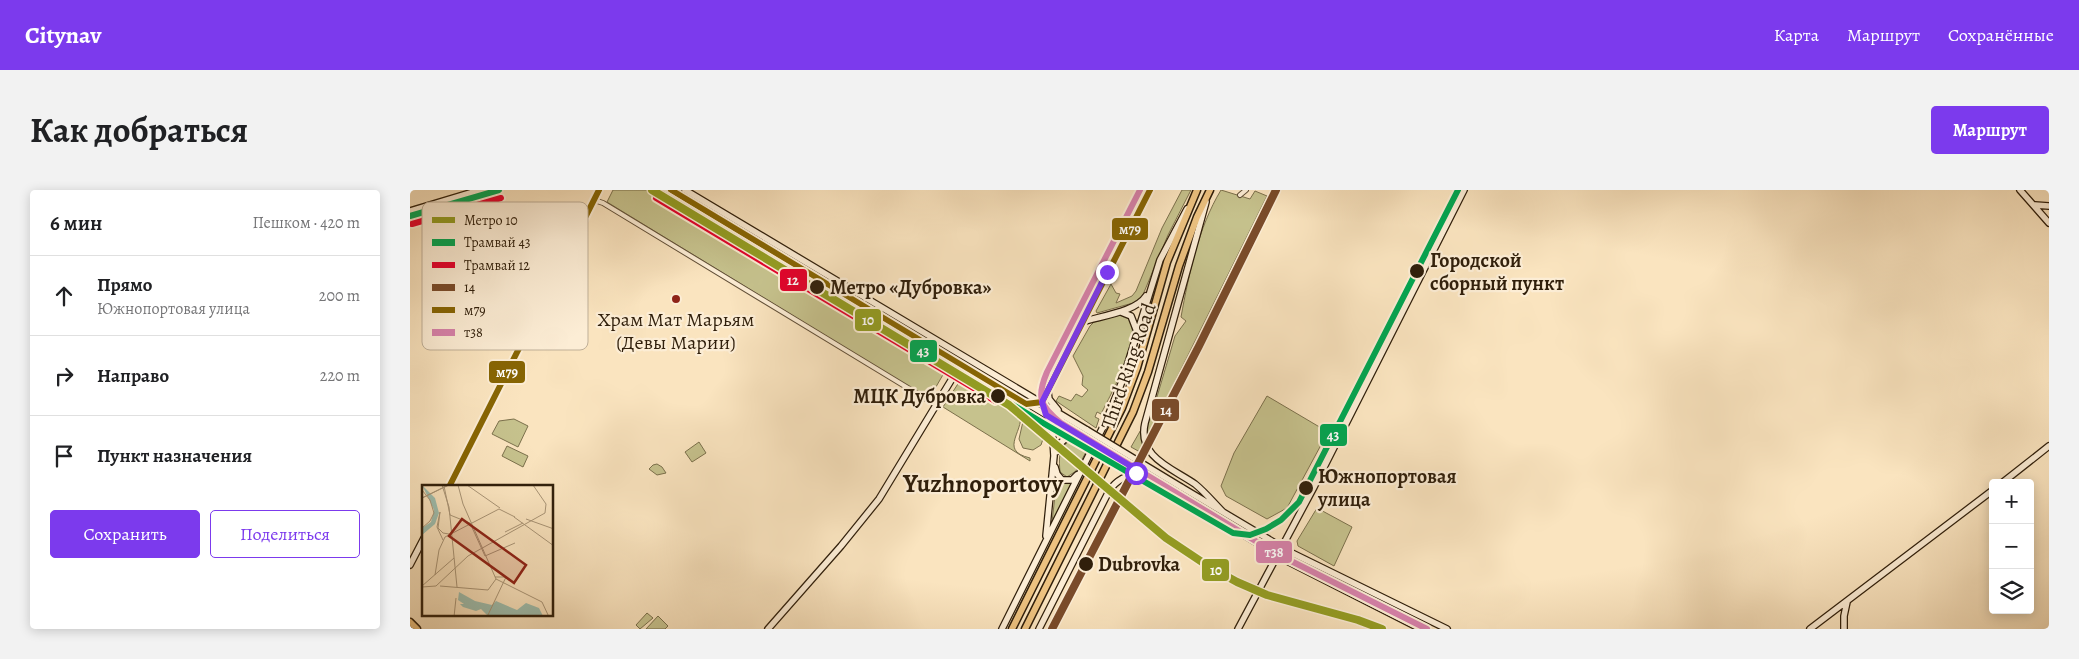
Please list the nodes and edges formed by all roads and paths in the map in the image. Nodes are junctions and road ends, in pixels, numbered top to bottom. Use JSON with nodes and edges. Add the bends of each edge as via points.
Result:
{"nodes":[{"id":1,"x":480,"y":190,"type":"edge"},
{"id":2,"x":599,"y":190,"type":"edge"},
{"id":3,"x":671,"y":190,"type":"edge"},
{"id":4,"x":685,"y":190,"type":"edge"},
{"id":5,"x":1150,"y":190,"type":"edge"},
{"id":6,"x":1197,"y":190,"type":"edge"},
{"id":7,"x":1211,"y":190,"type":"edge"},
{"id":8,"x":1246,"y":190,"type":"edge"},
{"id":9,"x":1464,"y":190,"type":"edge"},
{"id":10,"x":2020,"y":190,"type":"edge"},
{"id":11,"x":1240,"y":195,"type":"dead end"},
{"id":12,"x":1193,"y":198,"type":"junction"},
{"id":13,"x":594,"y":200,"type":"junction"},
{"id":14,"x":440,"y":202,"type":"edge"},
{"id":15,"x":2035,"y":205,"type":"junction"},
{"id":16,"x":2049,"y":206,"type":"edge"},
{"id":17,"x":422,"y":207,"type":"edge"},
{"id":18,"x":410,"y":211,"type":"edge"},
{"id":19,"x":588,"y":212,"type":"edge"},
{"id":20,"x":2049,"y":223,"type":"edge"},
{"id":21,"x":1148,"y":292,"type":"junction"},
{"id":22,"x":1114,"y":313,"type":"junction"},
{"id":23,"x":1082,"y":322,"type":"junction"},
{"id":24,"x":1136,"y":336,"type":"junction"},
{"id":25,"x":954,"y":349,"type":"junction"},
{"id":26,"x":518,"y":350,"type":"edge"},
{"id":27,"x":946,"y":356,"type":"junction"},
{"id":28,"x":977,"y":363,"type":"junction"},
{"id":29,"x":961,"y":364,"type":"junction"},
{"id":30,"x":972,"y":371,"type":"junction"},
{"id":31,"x":954,"y":376,"type":"junction"},
{"id":32,"x":1048,"y":390,"type":"junction"},
{"id":33,"x":1042,"y":402,"type":"junction"},
{"id":34,"x":1026,"y":404,"type":"junction"},
{"id":35,"x":936,"y":405,"type":"junction"},
{"id":36,"x":1046,"y":415,"type":"junction"},
{"id":37,"x":1066,"y":416,"type":"junction"},
{"id":38,"x":1083,"y":437,"type":"junction"},
{"id":39,"x":2049,"y":446,"type":"edge"},
{"id":40,"x":1054,"y":459,"type":"junction"},
{"id":41,"x":1082,"y":470,"type":"junction"},
{"id":42,"x":1142,"y":473,"type":"junction"},
{"id":43,"x":2007,"y":479,"type":"edge"},
{"id":44,"x":451,"y":485,"type":"edge"},
{"id":45,"x":1989,"y":493,"type":"edge"},
{"id":46,"x":1223,"y":512,"type":"junction"},
{"id":47,"x":1238,"y":521,"type":"junction"},
{"id":48,"x":1234,"y":527,"type":"junction"},
{"id":49,"x":422,"y":542,"type":"edge"},
{"id":50,"x":1282,"y":547,"type":"junction"},
{"id":51,"x":1041,"y":552,"type":"junction"},
{"id":52,"x":1278,"y":555,"type":"junction"},
{"id":53,"x":411,"y":563,"type":"edge"},
{"id":54,"x":1847,"y":602,"type":"junction"},
{"id":55,"x":410,"y":622,"type":"edge"},
{"id":56,"x":417,"y":629,"type":"edge"},
{"id":57,"x":768,"y":629,"type":"edge"},
{"id":58,"x":1002,"y":629,"type":"edge"},
{"id":59,"x":1012,"y":629,"type":"edge"},
{"id":60,"x":1025,"y":629,"type":"edge"},
{"id":61,"x":1039,"y":629,"type":"edge"},
{"id":62,"x":1238,"y":629,"type":"edge"},
{"id":63,"x":1421,"y":629,"type":"edge"},
{"id":64,"x":1446,"y":629,"type":"edge"},
{"id":65,"x":1810,"y":629,"type":"edge"},
{"id":66,"x":1844,"y":629,"type":"edge"}],
"edges":[{"from":1,"to":14,"type":"main road"},
{"from":2,"to":13,"type":"main road"},
{"from":3,"to":27,"type":"main road"},
{"from":4,"to":25,"type":"main road"},
{"from":5,"to":23,"type":"main road"},
{"from":6,"to":12,"type":"main road","name":"Third Ring Road"},
{"from":7,"to":46,"type":"main road","via":[[1143,437],[1153,458],[1200,488]]},
{"from":7,"to":60,"type":"main road","name":"Third Ring Road","via":[[1181,259],[1133,412]]},
{"from":8,"to":11,"type":"street"},
{"from":9,"to":50,"type":"main road"},
{"from":10,"to":15,"type":"main road"},
{"from":12,"to":21,"type":"main road","via":[[1160,260]]},
{"from":12,"to":59,"type":"main road","name":"Third Ring Road","via":[[1167,262],[1122,408]]},
{"from":13,"to":19,"type":"main road"},
{"from":13,"to":35,"type":"street","via":[[604,203]]},
{"from":15,"to":16,"type":"main road"},
{"from":15,"to":20,"type":"main road"},
{"from":17,"to":18,"type":"main road"},
{"from":21,"to":22,"type":"main road","via":[[1141,302]]},
{"from":21,"to":24,"type":"main road"},
{"from":22,"to":23,"type":"main road"},
{"from":22,"to":24,"type":"main road","via":[[1125,312],[1131,316]]},
{"from":23,"to":32,"type":"main road"},
{"from":24,"to":41,"type":"main road","via":[[1118,392]]},
{"from":25,"to":28,"type":"main road"},
{"from":25,"to":29,"type":"main road"},
{"from":26,"to":44,"type":"main road"},
{"from":27,"to":29,"type":"main road"},
{"from":27,"to":31,"type":"main road","via":[[952,364]]},
{"from":28,"to":29,"type":"main road"},
{"from":28,"to":33,"type":"main road"},
{"from":29,"to":30,"type":"main road"},
{"from":29,"to":31,"type":"main road"},
{"from":30,"to":31,"type":"main road"},
{"from":30,"to":34,"type":"main road"},
{"from":31,"to":35,"type":"main road"},
{"from":32,"to":33,"type":"main road"},
{"from":32,"to":37,"type":"main road","via":[[1049,399]]},
{"from":33,"to":34,"type":"main road"},
{"from":33,"to":36,"type":"main road"},
{"from":33,"to":37,"type":"main road"},
{"from":34,"to":36,"type":"main road"},
{"from":35,"to":57,"type":"main road","via":[[879,499]]},
{"from":36,"to":38,"type":"main road"},
{"from":36,"to":40,"type":"main road","via":[[1052,425]]},
{"from":37,"to":46,"type":"main road","bridge":true},
{"from":38,"to":40,"type":"main road","via":[[1072,436],[1063,440]]},
{"from":38,"to":42,"type":"main road","bridge":true},
{"from":39,"to":43,"type":"main road"},
{"from":40,"to":41,"type":"main road","via":[[1057,474],[1062,480],[1072,480]]},
{"from":40,"to":51,"type":"main road","via":[[1048,531]]},
{"from":41,"to":51,"type":"main road"},
{"from":42,"to":48,"type":"main road","bridge":true},
{"from":42,"to":61,"type":"main road","via":[[1124,477],[1109,491]]},
{"from":45,"to":54,"type":"main road"},
{"from":46,"to":47,"type":"main road"},
{"from":47,"to":48,"type":"main road","via":[[1240,526]]},
{"from":47,"to":50,"type":"main road"},
{"from":48,"to":52,"type":"main road"},
{"from":49,"to":53,"type":"main road"},
{"from":50,"to":52,"type":"main road"},
{"from":50,"to":64,"type":"main road"},
{"from":51,"to":58,"type":"main road"},
{"from":52,"to":62,"type":"main road"},
{"from":52,"to":63,"type":"main road"},
{"from":54,"to":65,"type":"main road"},
{"from":54,"to":66,"type":"main road"},
{"from":55,"to":56,"type":"main road"}]}
